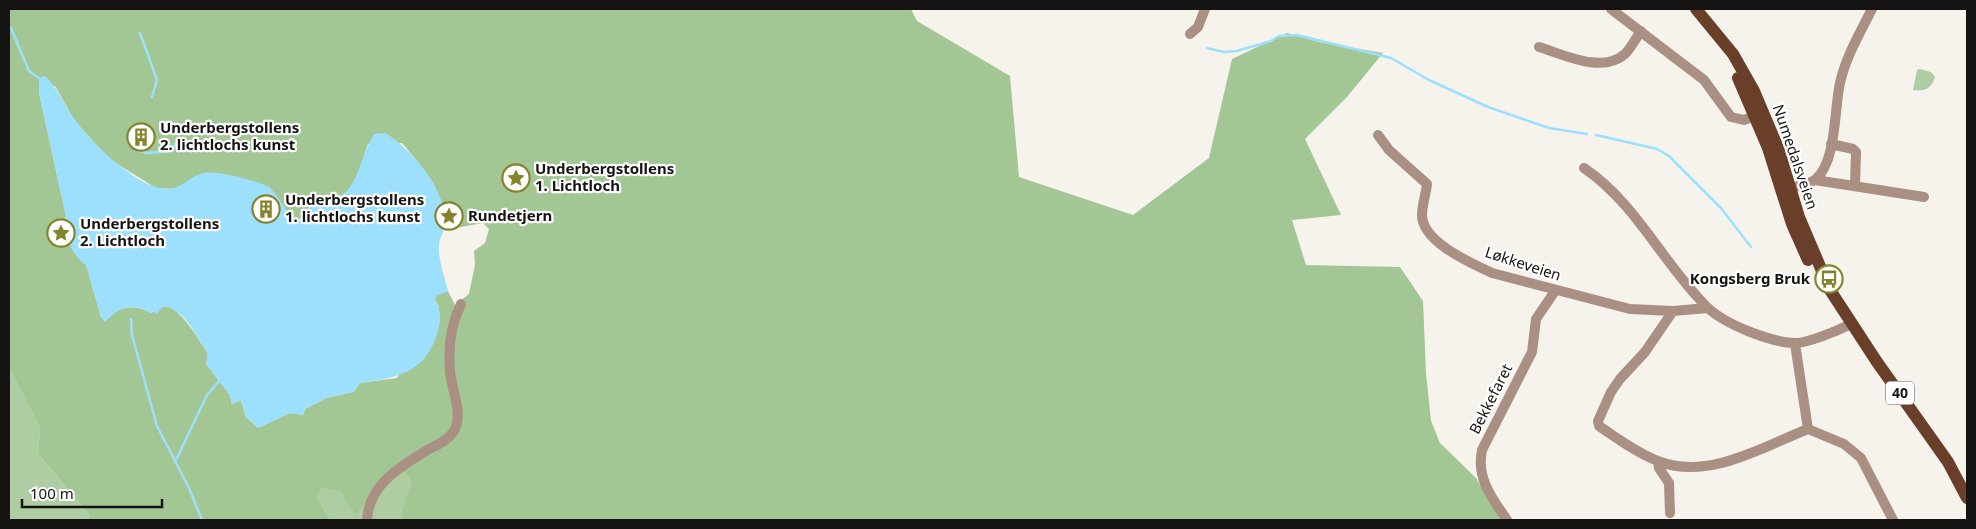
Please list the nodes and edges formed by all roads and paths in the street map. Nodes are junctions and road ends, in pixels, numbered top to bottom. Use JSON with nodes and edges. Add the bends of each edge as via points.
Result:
{"nodes":[{"id":1,"x":1205,"y":9,"type":"edge"},
{"id":2,"x":1611,"y":9,"type":"edge"},
{"id":3,"x":1696,"y":9,"type":"edge"},
{"id":4,"x":1872,"y":9,"type":"edge"},
{"id":5,"x":1641,"y":31,"type":"junction"},
{"id":6,"x":1190,"y":34,"type":"dead end"},
{"id":7,"x":1540,"y":48,"type":"dead end"},
{"id":8,"x":1759,"y":115,"type":"junction"},
{"id":9,"x":1378,"y":135,"type":"dead end"},
{"id":10,"x":1831,"y":144,"type":"junction"},
{"id":11,"x":1584,"y":168,"type":"dead end"},
{"id":12,"x":1815,"y":180,"type":"junction"},
{"id":13,"x":1855,"y":186,"type":"junction"},
{"id":14,"x":1785,"y":190,"type":"junction"},
{"id":15,"x":1924,"y":197,"type":"dead end"},
{"id":16,"x":1555,"y":291,"type":"junction"},
{"id":17,"x":460,"y":304,"type":"dead end"},
{"id":18,"x":1708,"y":308,"type":"junction"},
{"id":19,"x":1673,"y":311,"type":"junction"},
{"id":20,"x":1851,"y":324,"type":"junction"},
{"id":21,"x":1795,"y":344,"type":"junction"},
{"id":22,"x":1808,"y":429,"type":"junction"},
{"id":23,"x":1654,"y":459,"type":"junction"},
{"id":24,"x":1967,"y":498,"type":"edge"},
{"id":25,"x":1670,"y":512,"type":"dead end"},
{"id":26,"x":367,"y":520,"type":"edge"},
{"id":27,"x":1507,"y":520,"type":"edge"},
{"id":28,"x":1893,"y":520,"type":"edge"}],
"edges":[{"from":1,"to":6,"type":"street","via":[[1198,27]]},
{"from":2,"to":5,"type":"street"},
{"from":3,"to":8,"type":"main road","name":"Numedalsveien","number":"40","via":[[1742,68]]},
{"from":4,"to":10,"type":"street","via":[[1851,48],[1840,82]]},
{"from":5,"to":7,"type":"street","via":[[1626,53],[1612,63],[1597,64]]},
{"from":5,"to":8,"type":"street","via":[[1704,80],[1732,118],[1744,120]]},
{"from":8,"to":14,"type":"main road","name":"Numedalsveien","number":"40","via":[[1778,148]]},
{"from":9,"to":16,"type":"street","name":"Løkkeveien","via":[[1389,150],[1427,184],[1422,217],[1428,232],[1449,250],[1492,273]]},
{"from":10,"to":12,"type":"street","via":[[1824,166]]},
{"from":10,"to":13,"type":"street","via":[[1856,152]]},
{"from":11,"to":18,"type":"street","via":[[1599,178],[1630,209]]},
{"from":12,"to":13,"type":"street"},
{"from":12,"to":14,"type":"street"},
{"from":13,"to":15,"type":"street"},
{"from":14,"to":20,"type":"main road","name":"Numedalsveien","number":"40","via":[[1801,245],[1819,279],[1830,290]]},
{"from":16,"to":19,"type":"street","name":"Løkkeveien","via":[[1630,310]]},
{"from":16,"to":27,"type":"street","name":"Bekkefaret","via":[[1536,319],[1532,352],[1482,450],[1479,464],[1482,478]]},
{"from":17,"to":26,"type":"street","via":[[452,324],[449,351],[450,380],[457,416],[454,430],[383,482],[373,494]]},
{"from":18,"to":19,"type":"street","name":"Løkkeveien"},
{"from":18,"to":21,"type":"street","via":[[1727,321],[1760,335]]},
{"from":19,"to":23,"type":"street","via":[[1645,352],[1615,385],[1598,421],[1599,426]]},
{"from":20,"to":21,"type":"street"},
{"from":20,"to":24,"type":"main road","name":"Numedalsveien","number":"40","via":[[1948,462]]},
{"from":21,"to":22,"type":"street"},
{"from":22,"to":23,"type":"street","via":[[1733,460],[1703,467],[1679,466]]},
{"from":22,"to":28,"type":"street","via":[[1853,450],[1861,458]]},
{"from":23,"to":25,"type":"street","via":[[1669,483]]}]}
